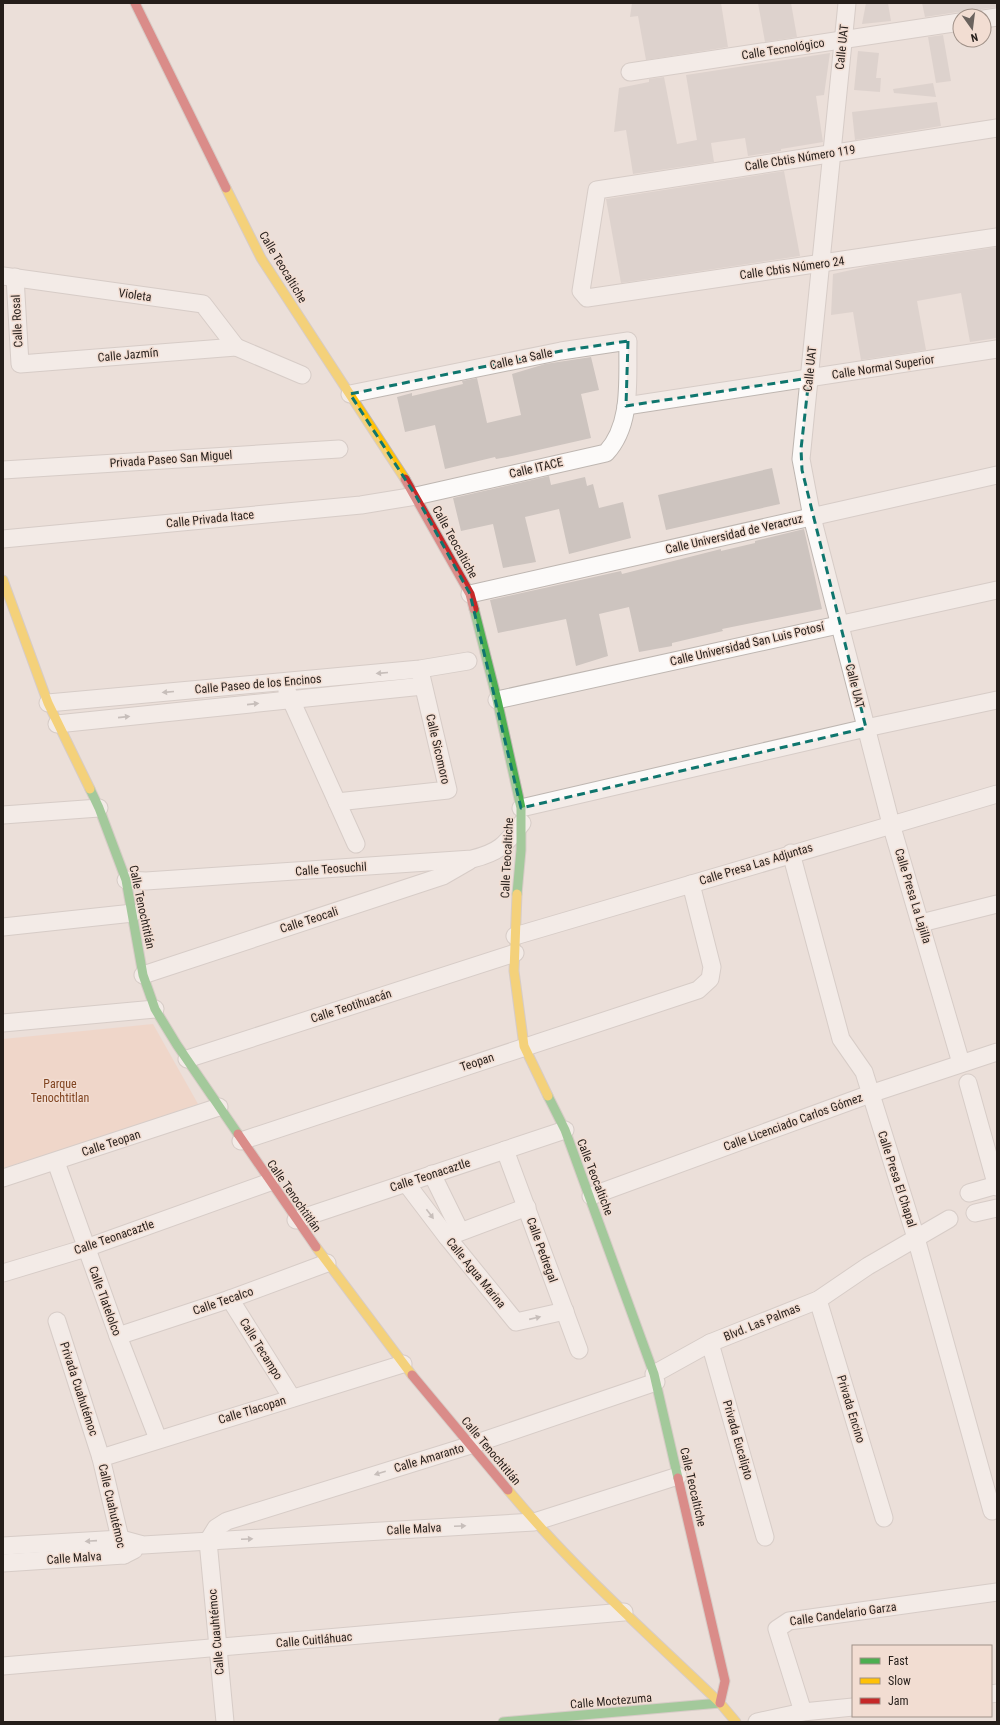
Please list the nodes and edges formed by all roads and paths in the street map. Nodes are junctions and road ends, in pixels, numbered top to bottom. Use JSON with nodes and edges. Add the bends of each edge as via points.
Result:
{"nodes":[{"id":1,"x":135,"y":3,"type":"edge"},
{"id":2,"x":847,"y":3,"type":"edge"},
{"id":3,"x":952,"y":23,"type":"edge"},
{"id":4,"x":843,"y":40,"type":"junction"},
{"id":5,"x":630,"y":72,"type":"dead end"},
{"id":6,"x":997,"y":128,"type":"edge"},
{"id":7,"x":832,"y":154,"type":"junction"},
{"id":8,"x":997,"y":237,"type":"edge"},
{"id":9,"x":821,"y":264,"type":"junction"},
{"id":10,"x":9,"y":277,"type":"edge"},
{"id":11,"x":586,"y":298,"type":"joint"},
{"id":12,"x":236,"y":347,"type":"junction"},
{"id":13,"x":997,"y":349,"type":"edge"},
{"id":14,"x":20,"y":364,"type":"joint"},
{"id":15,"x":302,"y":375,"type":"dead end"},
{"id":16,"x":809,"y":378,"type":"junction"},
{"id":17,"x":350,"y":394,"type":"junction"},
{"id":18,"x":626,"y":406,"type":"junction"},
{"id":19,"x":339,"y":449,"type":"dead end"},
{"id":20,"x":3,"y":470,"type":"edge"},
{"id":21,"x":997,"y":475,"type":"edge"},
{"id":22,"x":416,"y":496,"type":"junction"},
{"id":23,"x":812,"y":517,"type":"junction"},
{"id":24,"x":3,"y":539,"type":"edge"},
{"id":25,"x":3,"y":580,"type":"edge"},
{"id":26,"x":997,"y":590,"type":"edge"},
{"id":27,"x":470,"y":594,"type":"junction"},
{"id":28,"x":840,"y":624,"type":"junction"},
{"id":29,"x":468,"y":661,"type":"dead end"},
{"id":30,"x":420,"y":669,"type":"junction"},
{"id":31,"x":282,"y":682,"type":"junction"},
{"id":32,"x":423,"y":686,"type":"junction"},
{"id":33,"x":101,"y":698,"type":"junction"},
{"id":34,"x":291,"y":700,"type":"junction"},
{"id":35,"x":497,"y":700,"type":"junction"},
{"id":36,"x":997,"y":700,"type":"edge"},
{"id":37,"x":48,"y":702,"type":"junction"},
{"id":38,"x":103,"y":719,"type":"junction"},
{"id":39,"x":57,"y":724,"type":"junction"},
{"id":40,"x":866,"y":728,"type":"junction"},
{"id":41,"x":997,"y":794,"type":"edge"},
{"id":42,"x":337,"y":802,"type":"junction"},
{"id":43,"x":99,"y":808,"type":"junction"},
{"id":44,"x":3,"y":815,"type":"edge"},
{"id":45,"x":522,"y":816,"type":"junction"},
{"id":46,"x":891,"y":824,"type":"junction"},
{"id":47,"x":356,"y":844,"type":"dead end"},
{"id":48,"x":791,"y":853,"type":"junction"},
{"id":49,"x":472,"y":859,"type":"junction"},
{"id":50,"x":126,"y":880,"type":"junction"},
{"id":51,"x":691,"y":884,"type":"junction"},
{"id":52,"x":997,"y":904,"type":"edge"},
{"id":53,"x":133,"y":913,"type":"junction"},
{"id":54,"x":921,"y":923,"type":"junction"},
{"id":55,"x":3,"y":927,"type":"edge"},
{"id":56,"x":515,"y":936,"type":"junction"},
{"id":57,"x":515,"y":953,"type":"junction"},
{"id":58,"x":143,"y":975,"type":"junction"},
{"id":59,"x":155,"y":1009,"type":"junction"},
{"id":60,"x":3,"y":1023,"type":"edge"},
{"id":61,"x":524,"y":1046,"type":"junction"},
{"id":62,"x":997,"y":1052,"type":"edge"},
{"id":63,"x":186,"y":1059,"type":"junction"},
{"id":64,"x":961,"y":1063,"type":"junction"},
{"id":65,"x":968,"y":1084,"type":"dead end"},
{"id":66,"x":870,"y":1094,"type":"junction"},
{"id":67,"x":219,"y":1108,"type":"junction"},
{"id":68,"x":565,"y":1130,"type":"junction"},
{"id":69,"x":241,"y":1141,"type":"junction"},
{"id":70,"x":505,"y":1150,"type":"junction"},
{"id":71,"x":56,"y":1162,"type":"junction"},
{"id":72,"x":432,"y":1174,"type":"junction"},
{"id":73,"x":3,"y":1178,"type":"edge"},
{"id":74,"x":270,"y":1182,"type":"junction"},
{"id":75,"x":406,"y":1183,"type":"junction"},
{"id":76,"x":997,"y":1186,"type":"edge"},
{"id":77,"x":969,"y":1193,"type":"dead end"},
{"id":78,"x":590,"y":1196,"type":"junction"},
{"id":79,"x":526,"y":1207,"type":"junction"},
{"id":80,"x":997,"y":1208,"type":"edge"},
{"id":81,"x":974,"y":1213,"type":"dead end"},
{"id":82,"x":949,"y":1219,"type":"dead end"},
{"id":83,"x":296,"y":1220,"type":"junction"},
{"id":84,"x":454,"y":1234,"type":"junction"},
{"id":85,"x":916,"y":1238,"type":"junction"},
{"id":86,"x":86,"y":1248,"type":"junction"},
{"id":87,"x":327,"y":1263,"type":"junction"},
{"id":88,"x":3,"y":1273,"type":"edge"},
{"id":89,"x":230,"y":1300,"type":"junction"},
{"id":90,"x":818,"y":1300,"type":"junction"},
{"id":91,"x":565,"y":1311,"type":"junction"},
{"id":92,"x":57,"y":1321,"type":"dead end"},
{"id":93,"x":118,"y":1336,"type":"junction"},
{"id":94,"x":710,"y":1343,"type":"junction"},
{"id":95,"x":579,"y":1350,"type":"dead end"},
{"id":96,"x":404,"y":1364,"type":"junction"},
{"id":97,"x":655,"y":1378,"type":"junction"},
{"id":98,"x":292,"y":1398,"type":"junction"},
{"id":99,"x":158,"y":1439,"type":"junction"},
{"id":100,"x":471,"y":1445,"type":"junction"},
{"id":101,"x":101,"y":1458,"type":"junction"},
{"id":102,"x":678,"y":1476,"type":"junction"},
{"id":103,"x":992,"y":1511,"type":"dead end"},
{"id":104,"x":884,"y":1518,"type":"dead end"},
{"id":105,"x":534,"y":1522,"type":"junction"},
{"id":106,"x":765,"y":1537,"type":"dead end"},
{"id":107,"x":208,"y":1541,"type":"junction"},
{"id":108,"x":3,"y":1546,"type":"edge"},
{"id":109,"x":122,"y":1547,"type":"junction"},
{"id":110,"x":3,"y":1562,"type":"edge"},
{"id":111,"x":997,"y":1592,"type":"edge"},
{"id":112,"x":624,"y":1612,"type":"junction"},
{"id":113,"x":218,"y":1648,"type":"junction"},
{"id":114,"x":3,"y":1666,"type":"edge"},
{"id":115,"x":720,"y":1703,"type":"junction"},
{"id":116,"x":852,"y":1707,"type":"edge"},
{"id":117,"x":803,"y":1712,"type":"junction"},
{"id":118,"x":225,"y":1722,"type":"edge"},
{"id":119,"x":503,"y":1722,"type":"edge"},
{"id":120,"x":736,"y":1722,"type":"edge"},
{"id":121,"x":757,"y":1722,"type":"edge"}],
"edges":[{"from":1,"to":17,"type":"street","name":"Calle Teocaltiche","via":[[261,258]]},
{"from":2,"to":4,"type":"street","name":"Calle UAT"},
{"from":3,"to":4,"type":"street","name":"Calle Tecnológico"},
{"from":4,"to":5,"type":"street","name":"Calle Tecnológico"},
{"from":4,"to":7,"type":"street","name":"Calle UAT"},
{"from":6,"to":7,"type":"street","name":"Calle Cbtis Número 119"},
{"from":7,"to":9,"type":"street","name":"Calle UAT"},
{"from":7,"to":11,"type":"street","name":"Calle Cbtis Número 119","via":[[597,190],[581,290]]},
{"from":8,"to":9,"type":"street","name":"Calle Cbtis Número 24"},
{"from":9,"to":11,"type":"street","name":"Calle Cbtis Número 24"},
{"from":9,"to":16,"type":"street","name":"Calle UAT"},
{"from":10,"to":12,"type":"street","name":"Violeta","via":[[203,304]]},
{"from":10,"to":14,"type":"street","name":"Calle Rosal"},
{"from":12,"to":14,"type":"street","name":"Calle Jazmín"},
{"from":12,"to":15,"type":"street"},
{"from":13,"to":16,"type":"street","name":"Calle Normal Superior"},
{"from":16,"to":18,"type":"street","name":"Calle Normal Superior"},
{"from":16,"to":23,"type":"street","name":"Calle UAT","via":[[800,460]]},
{"from":17,"to":18,"type":"street","name":"Calle La Salle","via":[[561,351],[628,341]]},
{"from":17,"to":22,"type":"street","name":"Calle Teocaltiche"},
{"from":18,"to":22,"type":"street","name":"Calle ITACE","via":[[615,443],[606,453]]},
{"from":19,"to":20,"type":"street","name":"Privada Paseo San Miguel"},
{"from":21,"to":23,"type":"street","name":"Calle Universidad de Veracruz"},
{"from":22,"to":24,"type":"street","name":"Calle Privada Itace","via":[[361,505]]},
{"from":22,"to":27,"type":"street","name":"Calle Teocaltiche"},
{"from":23,"to":27,"type":"street","name":"Calle Universidad de Veracruz"},
{"from":23,"to":28,"type":"street","name":"Calle UAT"},
{"from":25,"to":37,"type":"street","name":"Calle Tenochtitlán"},
{"from":26,"to":28,"type":"street","name":"Calle Universidad San Luis Potosí"},
{"from":27,"to":35,"type":"street","name":"Calle Teocaltiche"},
{"from":28,"to":35,"type":"street","name":"Calle Universidad San Luis Potosí"},
{"from":28,"to":40,"type":"street","name":"Calle UAT"},
{"from":29,"to":30,"type":"street","name":"Calle Paseo de los Encinos"},
{"from":30,"to":31,"type":"street","name":"Calle Paseo de los Encinos","one_way":true},
{"from":30,"to":32,"type":"street","name":"Calle Sicomoro"},
{"from":31,"to":33,"type":"street","name":"Calle Paseo de los Encinos","one_way":true},
{"from":31,"to":34,"type":"street"},
{"from":32,"to":34,"type":"street","name":"Calle Paseo de los Encinos"},
{"from":32,"to":42,"type":"street","name":"Calle Sicomoro","via":[[448,790]]},
{"from":33,"to":37,"type":"street","name":"Calle Paseo de los Encinos"},
{"from":33,"to":38,"type":"street"},
{"from":38,"to":34,"type":"street","name":"Calle Paseo de los Encinos","one_way":true},
{"from":34,"to":42,"type":"street"},
{"from":35,"to":45,"type":"street","name":"Calle Teocaltiche"},
{"from":36,"to":40,"type":"street"},
{"from":37,"to":39,"type":"street","name":"Calle Tenochtitlán"},
{"from":38,"to":39,"type":"street","name":"Calle Paseo de los Encinos"},
{"from":39,"to":43,"type":"street","name":"Calle Tenochtitlán"},
{"from":40,"to":45,"type":"street"},
{"from":40,"to":46,"type":"street","name":"Calle Presa La Lajilla"},
{"from":41,"to":46,"type":"street","name":"Calle Presa Las Adjuntas"},
{"from":42,"to":47,"type":"street"},
{"from":43,"to":44,"type":"street"},
{"from":43,"to":50,"type":"street","name":"Calle Tenochtitlán"},
{"from":45,"to":49,"type":"street","name":"Calle Teosuchil","via":[[508,841],[492,854]]},
{"from":45,"to":56,"type":"street","name":"Calle Teocaltiche"},
{"from":46,"to":48,"type":"street","name":"Calle Presa Las Adjuntas"},
{"from":46,"to":54,"type":"street","name":"Calle Presa La Lajilla"},
{"from":48,"to":51,"type":"street","name":"Calle Presa Las Adjuntas"},
{"from":48,"to":66,"type":"street","name":"Calle Presa El Chapal","via":[[841,1039],[864,1072]]},
{"from":49,"to":50,"type":"street","name":"Calle Teosuchil","via":[[146,881]]},
{"from":49,"to":58,"type":"street","name":"Calle Teocali","via":[[443,876]]},
{"from":50,"to":53,"type":"street","name":"Calle Tenochtitlán"},
{"from":51,"to":56,"type":"street","name":"Calle Presa Las Adjuntas"},
{"from":51,"to":61,"type":"street","name":"Teopan","via":[[712,967],[710,979],[698,990]]},
{"from":52,"to":54,"type":"street"},
{"from":53,"to":55,"type":"street"},
{"from":53,"to":58,"type":"street","name":"Calle Tenochtitlán"},
{"from":54,"to":64,"type":"street","name":"Calle Presa La Lajilla"},
{"from":56,"to":57,"type":"street","name":"Calle Teocaltiche"},
{"from":57,"to":61,"type":"street","name":"Calle Teocaltiche","via":[[514,971]]},
{"from":57,"to":63,"type":"street","name":"Calle Teotihuacán"},
{"from":58,"to":59,"type":"street","name":"Calle Tenochtitlán"},
{"from":59,"to":60,"type":"street"},
{"from":59,"to":63,"type":"street","name":"Calle Tenochtitlán"},
{"from":61,"to":68,"type":"street","name":"Calle Teocaltiche"},
{"from":61,"to":69,"type":"street","name":"Teopan"},
{"from":62,"to":64,"type":"street","name":"Calle Licenciado Carlos Gómez"},
{"from":63,"to":67,"type":"street","name":"Calle Tenochtitlán"},
{"from":64,"to":66,"type":"street","name":"Calle Licenciado Carlos Gómez"},
{"from":65,"to":76,"type":"street"},
{"from":66,"to":78,"type":"street","name":"Calle Licenciado Carlos Gómez"},
{"from":66,"to":85,"type":"street","name":"Calle Presa El Chapal"},
{"from":67,"to":69,"type":"street","name":"Calle Tenochtitlán"},
{"from":67,"to":71,"type":"street","name":"Calle Teopan"},
{"from":68,"to":70,"type":"street","name":"Calle Teonacaztle"},
{"from":68,"to":78,"type":"street","name":"Calle Teocaltiche"},
{"from":69,"to":74,"type":"street","name":"Calle Tenochtitlán"},
{"from":70,"to":72,"type":"street","name":"Calle Teonacaztle"},
{"from":70,"to":79,"type":"street","name":"Calle Pedregal"},
{"from":71,"to":73,"type":"street","name":"Calle Teopan"},
{"from":71,"to":86,"type":"street","name":"Calle Tlatelolco"},
{"from":72,"to":75,"type":"street","name":"Calle Teonacaztle"},
{"from":72,"to":84,"type":"street"},
{"from":74,"to":83,"type":"street","name":"Calle Tenochtitlán"},
{"from":74,"to":86,"type":"street","name":"Calle Teonacaztle"},
{"from":75,"to":83,"type":"street","name":"Calle Teonacaztle"},
{"from":75,"to":84,"type":"street","name":"Calle Agua Marina","one_way":true},
{"from":76,"to":77,"type":"street"},
{"from":78,"to":97,"type":"street","name":"Calle Teocaltiche"},
{"from":79,"to":84,"type":"street"},
{"from":79,"to":91,"type":"street","name":"Calle Pedregal"},
{"from":80,"to":81,"type":"street"},
{"from":82,"to":85,"type":"street","name":"Blvd. Las Palmas"},
{"from":83,"to":87,"type":"street","name":"Calle Tenochtitlán"},
{"from":84,"to":91,"type":"street","name":"Calle Agua Marina","one_way":true,"via":[[516,1322]]},
{"from":85,"to":90,"type":"street","name":"Blvd. Las Palmas","via":[[868,1266]]},
{"from":85,"to":103,"type":"street","name":"Calle Presa El Chapal"},
{"from":86,"to":88,"type":"street","name":"Calle Teonacaztle"},
{"from":86,"to":93,"type":"street","name":"Calle Tlatelolco"},
{"from":87,"to":89,"type":"street","name":"Calle Tecalco"},
{"from":87,"to":96,"type":"street","name":"Calle Tenochtitlán"},
{"from":89,"to":93,"type":"street","name":"Calle Tecalco"},
{"from":89,"to":98,"type":"street","name":"Calle Tecampo"},
{"from":90,"to":94,"type":"street","name":"Blvd. Las Palmas"},
{"from":90,"to":104,"type":"street","name":"Privada Encino"},
{"from":91,"to":95,"type":"street","name":"Calle Pedregal"},
{"from":92,"to":101,"type":"street","name":"Privada Cuahutémoc"},
{"from":93,"to":99,"type":"street","name":"Calle Tlatelolco"},
{"from":94,"to":97,"type":"street","name":"Blvd. Las Palmas"},
{"from":94,"to":106,"type":"street","name":"Privada Eucalipto"},
{"from":96,"to":98,"type":"street","name":"Calle Tlacopan"},
{"from":96,"to":100,"type":"street","name":"Calle Tenochtitlán"},
{"from":97,"to":100,"type":"street","name":"Calle Amaranto"},
{"from":97,"to":102,"type":"street","name":"Calle Teocaltiche"},
{"from":98,"to":99,"type":"street","name":"Calle Tlacopan"},
{"from":99,"to":101,"type":"street","name":"Calle Tlacopan"},
{"from":100,"to":105,"type":"street","name":"Calle Tenochtitlán"},
{"from":100,"to":107,"type":"street","name":"Calle Amaranto","one_way":true,"via":[[227,1521],[216,1528]]},
{"from":101,"to":109,"type":"street","name":"Calle Cuahutémoc"},
{"from":102,"to":105,"type":"street","name":"Calle Malva"},
{"from":102,"to":115,"type":"street","name":"Calle Teocaltiche","via":[[725,1681]]},
{"from":107,"to":105,"type":"street","name":"Calle Malva","one_way":true},
{"from":105,"to":112,"type":"street","name":"Calle Tenochtitlán"},
{"from":107,"to":109,"type":"street","name":"Calle Malva"},
{"from":107,"to":113,"type":"street","name":"Calle Cuauhtémoc"},
{"from":109,"to":108,"type":"street","name":"Calle Malva","one_way":true},
{"from":109,"to":110,"type":"street","name":"Calle Malva"},
{"from":111,"to":117,"type":"street","name":"Calle Candelario Garza","via":[[782,1624],[777,1629]]},
{"from":112,"to":113,"type":"street","name":"Calle Cuitláhuac"},
{"from":112,"to":115,"type":"street","name":"Calle Tenochtitlán"},
{"from":113,"to":114,"type":"street","name":"Calle Cuitláhuac"},
{"from":113,"to":118,"type":"street","name":"Calle Cuauhtémoc"},
{"from":115,"to":119,"type":"street","name":"Calle Moctezuma"},
{"from":115,"to":120,"type":"street","name":"Calle Tenochtitlán"},
{"from":116,"to":117,"type":"street"},
{"from":117,"to":121,"type":"street"}]}
